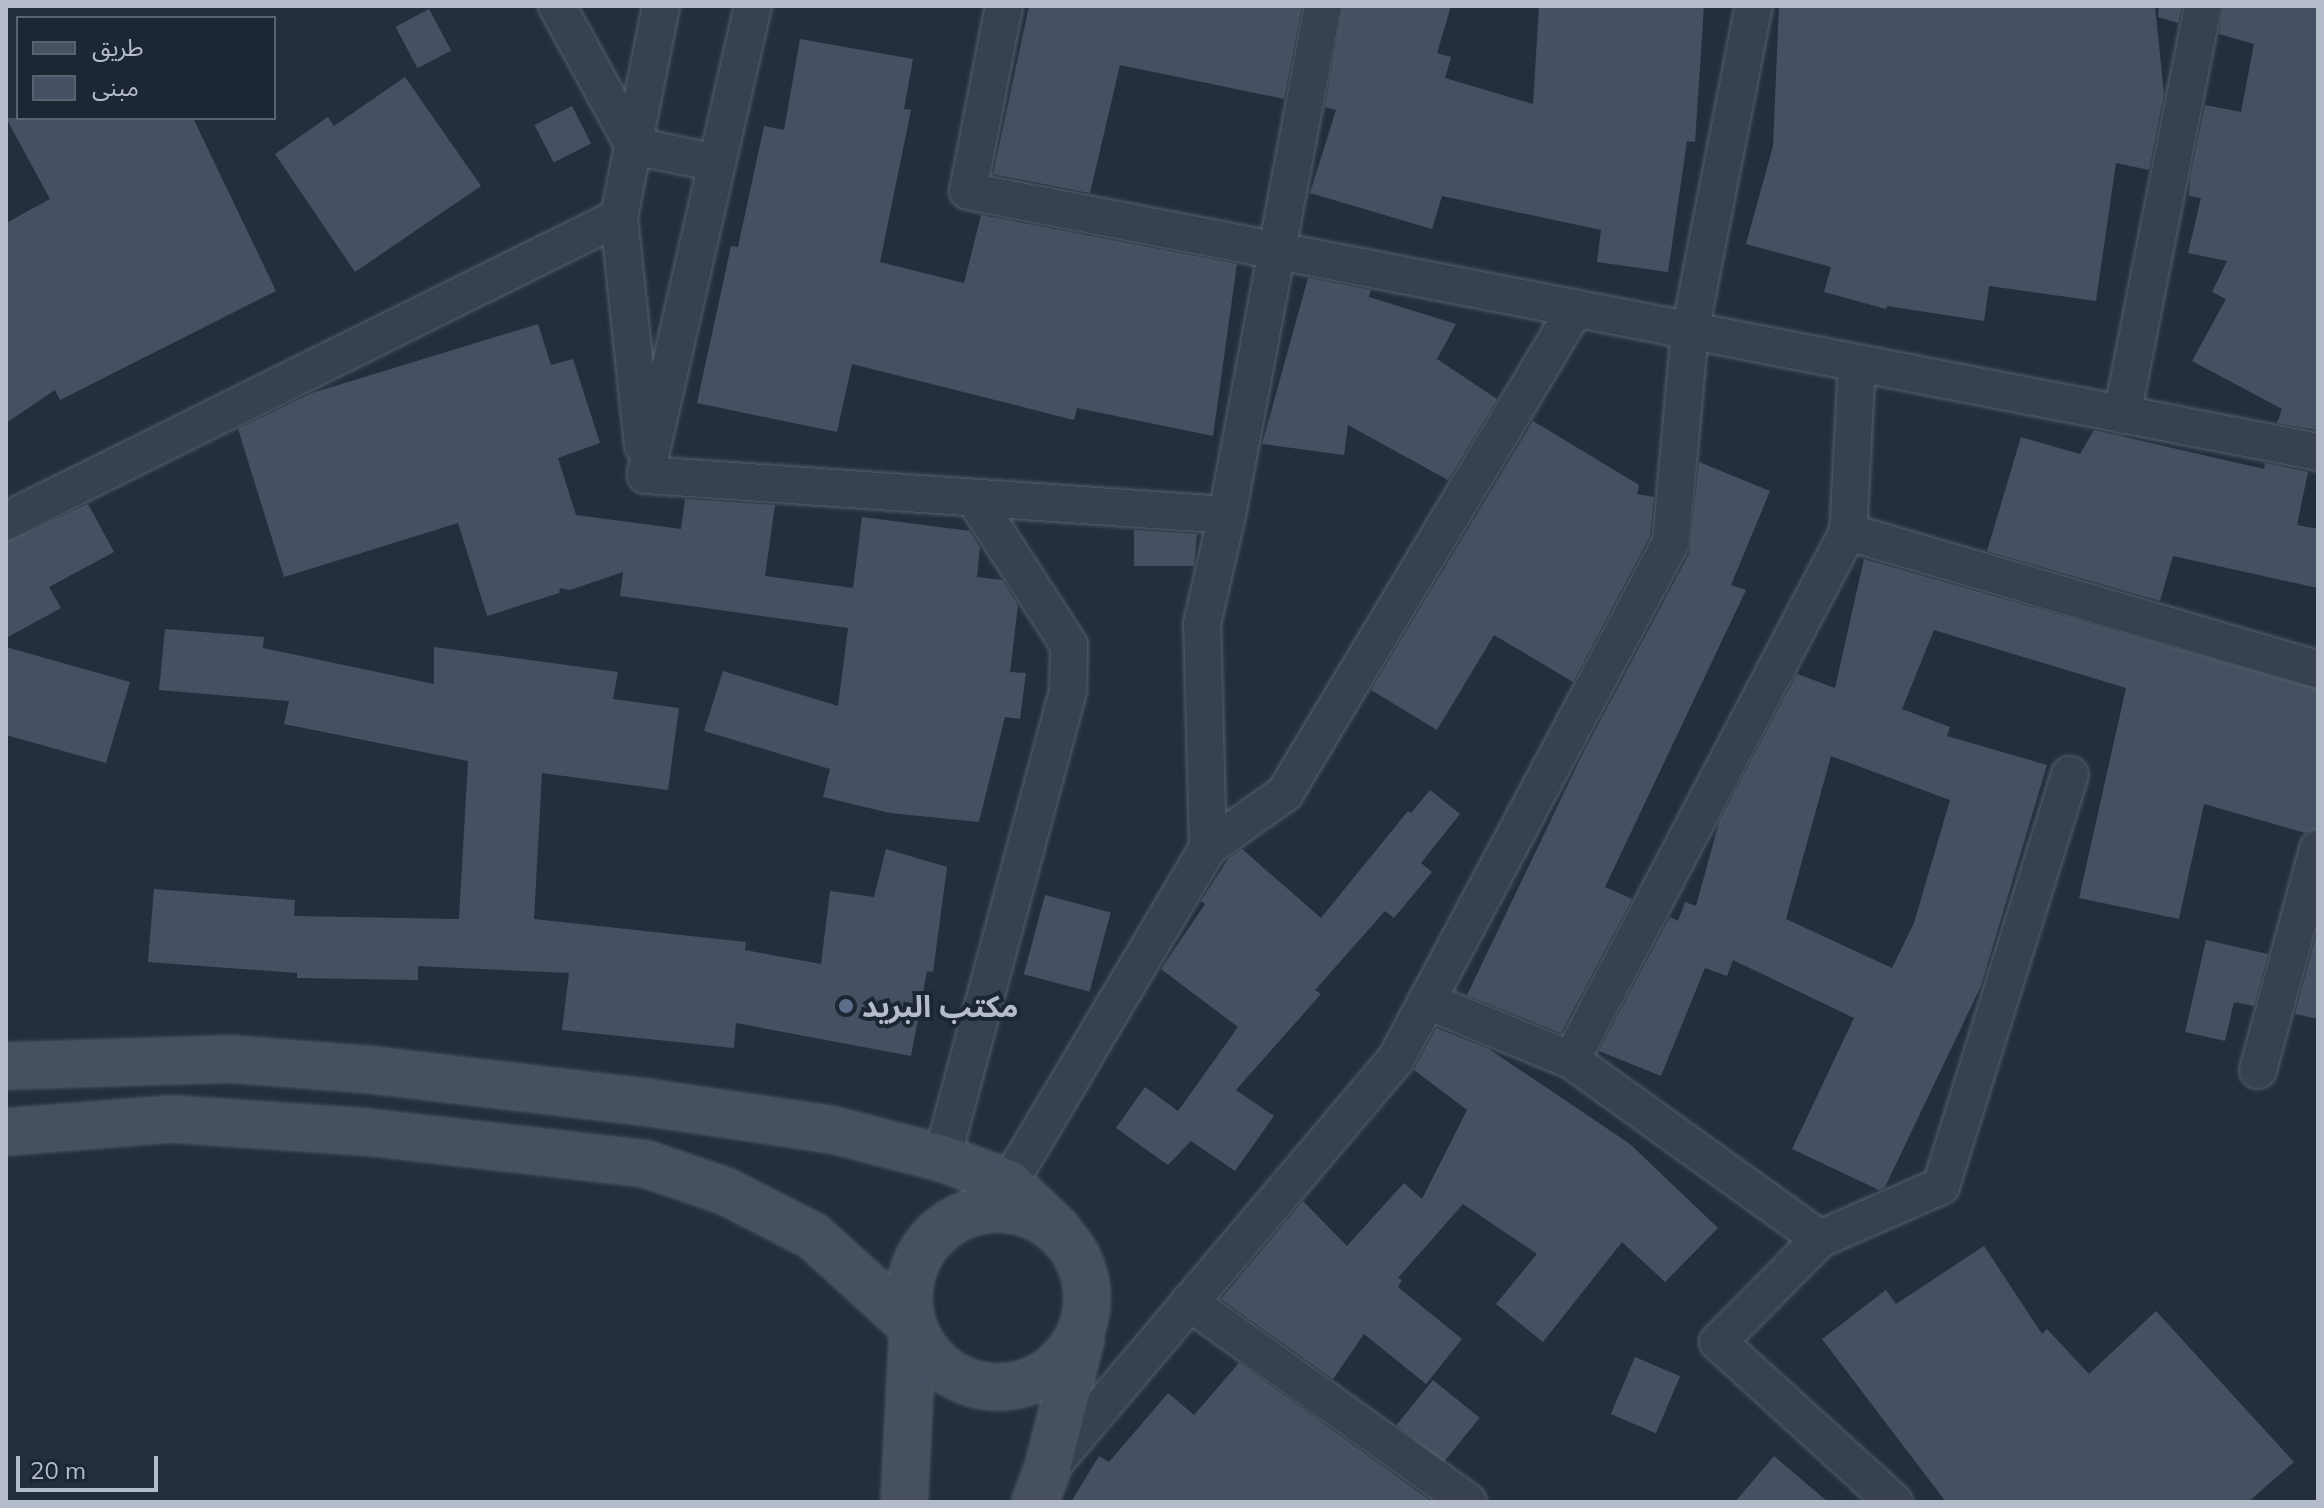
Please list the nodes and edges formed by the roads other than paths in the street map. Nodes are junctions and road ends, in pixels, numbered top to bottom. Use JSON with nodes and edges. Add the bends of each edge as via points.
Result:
{"nodes":[{"id":1,"x":557,"y":6,"type":"edge"},
{"id":2,"x":661,"y":6,"type":"edge"},
{"id":3,"x":753,"y":6,"type":"edge"},
{"id":4,"x":1004,"y":6,"type":"edge"},
{"id":5,"x":1323,"y":6,"type":"edge"},
{"id":6,"x":1754,"y":6,"type":"edge"},
{"id":7,"x":2203,"y":6,"type":"edge"},
{"id":8,"x":634,"y":146,"type":"junction"},
{"id":9,"x":717,"y":163,"type":"junction"},
{"id":10,"x":619,"y":217,"type":"junction"},
{"id":11,"x":1275,"y":250,"type":"junction"},
{"id":12,"x":1575,"y":309,"type":"junction"},
{"id":13,"x":1690,"y":331,"type":"junction"},
{"id":14,"x":1857,"y":363,"type":"junction"},
{"id":15,"x":2122,"y":415,"type":"junction"},
{"id":16,"x":2318,"y":452,"type":"edge"},
{"id":17,"x":646,"y":475,"type":"junction"},
{"id":18,"x":974,"y":498,"type":"junction"},
{"id":19,"x":1227,"y":515,"type":"junction"},
{"id":20,"x":6,"y":521,"type":"edge"},
{"id":21,"x":1848,"y":532,"type":"junction"},
{"id":22,"x":2318,"y":669,"type":"edge"},
{"id":23,"x":2070,"y":775,"type":"dead end"},
{"id":24,"x":1208,"y":848,"type":"junction"},
{"id":25,"x":2318,"y":849,"type":"edge"},
{"id":26,"x":1427,"y":1001,"type":"junction"},
{"id":27,"x":1571,"y":1060,"type":"junction"},
{"id":28,"x":6,"y":1066,"type":"edge"},
{"id":29,"x":2258,"y":1070,"type":"dead end"},
{"id":30,"x":6,"y":1132,"type":"edge"},
{"id":31,"x":942,"y":1158,"type":"junction"},
{"id":32,"x":1009,"y":1183,"type":"junction"},
{"id":33,"x":1059,"y":1231,"type":"junction"},
{"id":34,"x":1820,"y":1239,"type":"junction"},
{"id":35,"x":1189,"y":1302,"type":"junction"},
{"id":36,"x":1085,"y":1323,"type":"junction"},
{"id":37,"x":913,"y":1327,"type":"junction"},
{"id":38,"x":1041,"y":1486,"type":"edge"},
{"id":39,"x":904,"y":1502,"type":"edge"},
{"id":40,"x":1468,"y":1502,"type":"edge"},
{"id":41,"x":1894,"y":1502,"type":"edge"}],
"edges":[{"from":1,"to":8,"type":"street"},
{"from":2,"to":8,"type":"street"},
{"from":3,"to":9,"type":"street"},
{"from":4,"to":11,"type":"street","via":[[968,191]]},
{"from":5,"to":11,"type":"street"},
{"from":6,"to":13,"type":"street"},
{"from":7,"to":15,"type":"street"},
{"from":8,"to":9,"type":"street"},
{"from":8,"to":10,"type":"street"},
{"from":9,"to":17,"type":"street"},
{"from":10,"to":17,"type":"street"},
{"from":10,"to":20,"type":"street"},
{"from":11,"to":12,"type":"street"},
{"from":11,"to":19,"type":"street"},
{"from":12,"to":13,"type":"street"},
{"from":12,"to":24,"type":"street","via":[[1285,793]]},
{"from":13,"to":14,"type":"street"},
{"from":13,"to":26,"type":"street","via":[[1671,542]]},
{"from":14,"to":15,"type":"street"},
{"from":14,"to":21,"type":"street"},
{"from":15,"to":16,"type":"street"},
{"from":17,"to":18,"type":"street"},
{"from":18,"to":19,"type":"street"},
{"from":18,"to":31,"type":"street","via":[[1069,645],[1068,690]]},
{"from":19,"to":24,"type":"street","via":[[1202,624]]},
{"from":21,"to":22,"type":"street"},
{"from":21,"to":27,"type":"street"},
{"from":23,"to":34,"type":"street","via":[[1941,1186]]},
{"from":24,"to":32,"type":"street"},
{"from":25,"to":29,"type":"street"},
{"from":26,"to":27,"type":"street"},
{"from":26,"to":35,"type":"street","via":[[1396,1059]]},
{"from":27,"to":34,"type":"street"},
{"from":28,"to":31,"type":"main road","via":[[230,1059],[372,1070],[833,1130]]},
{"from":30,"to":37,"type":"main road","via":[[172,1119],[367,1132],[646,1164],[725,1191],[813,1236]]},
{"from":31,"to":32,"type":"main road"},
{"from":32,"to":33,"type":"main road"},
{"from":33,"to":36,"type":"main road","via":[[1078,1255],[1087,1286]]},
{"from":33,"to":37,"type":"main road","via":[[1016,1210],[984,1210],[954,1219],[930,1239],[914,1266],[908,1297]]},
{"from":34,"to":41,"type":"street","via":[[1718,1342]]},
{"from":35,"to":38,"type":"street"},
{"from":35,"to":40,"type":"street"},
{"from":36,"to":37,"type":"main road","via":[[1071,1351],[1048,1373],[1019,1385],[989,1387],[952,1375],[928,1355]]},
{"from":36,"to":38,"type":"main road"},
{"from":37,"to":39,"type":"main road"}]}
